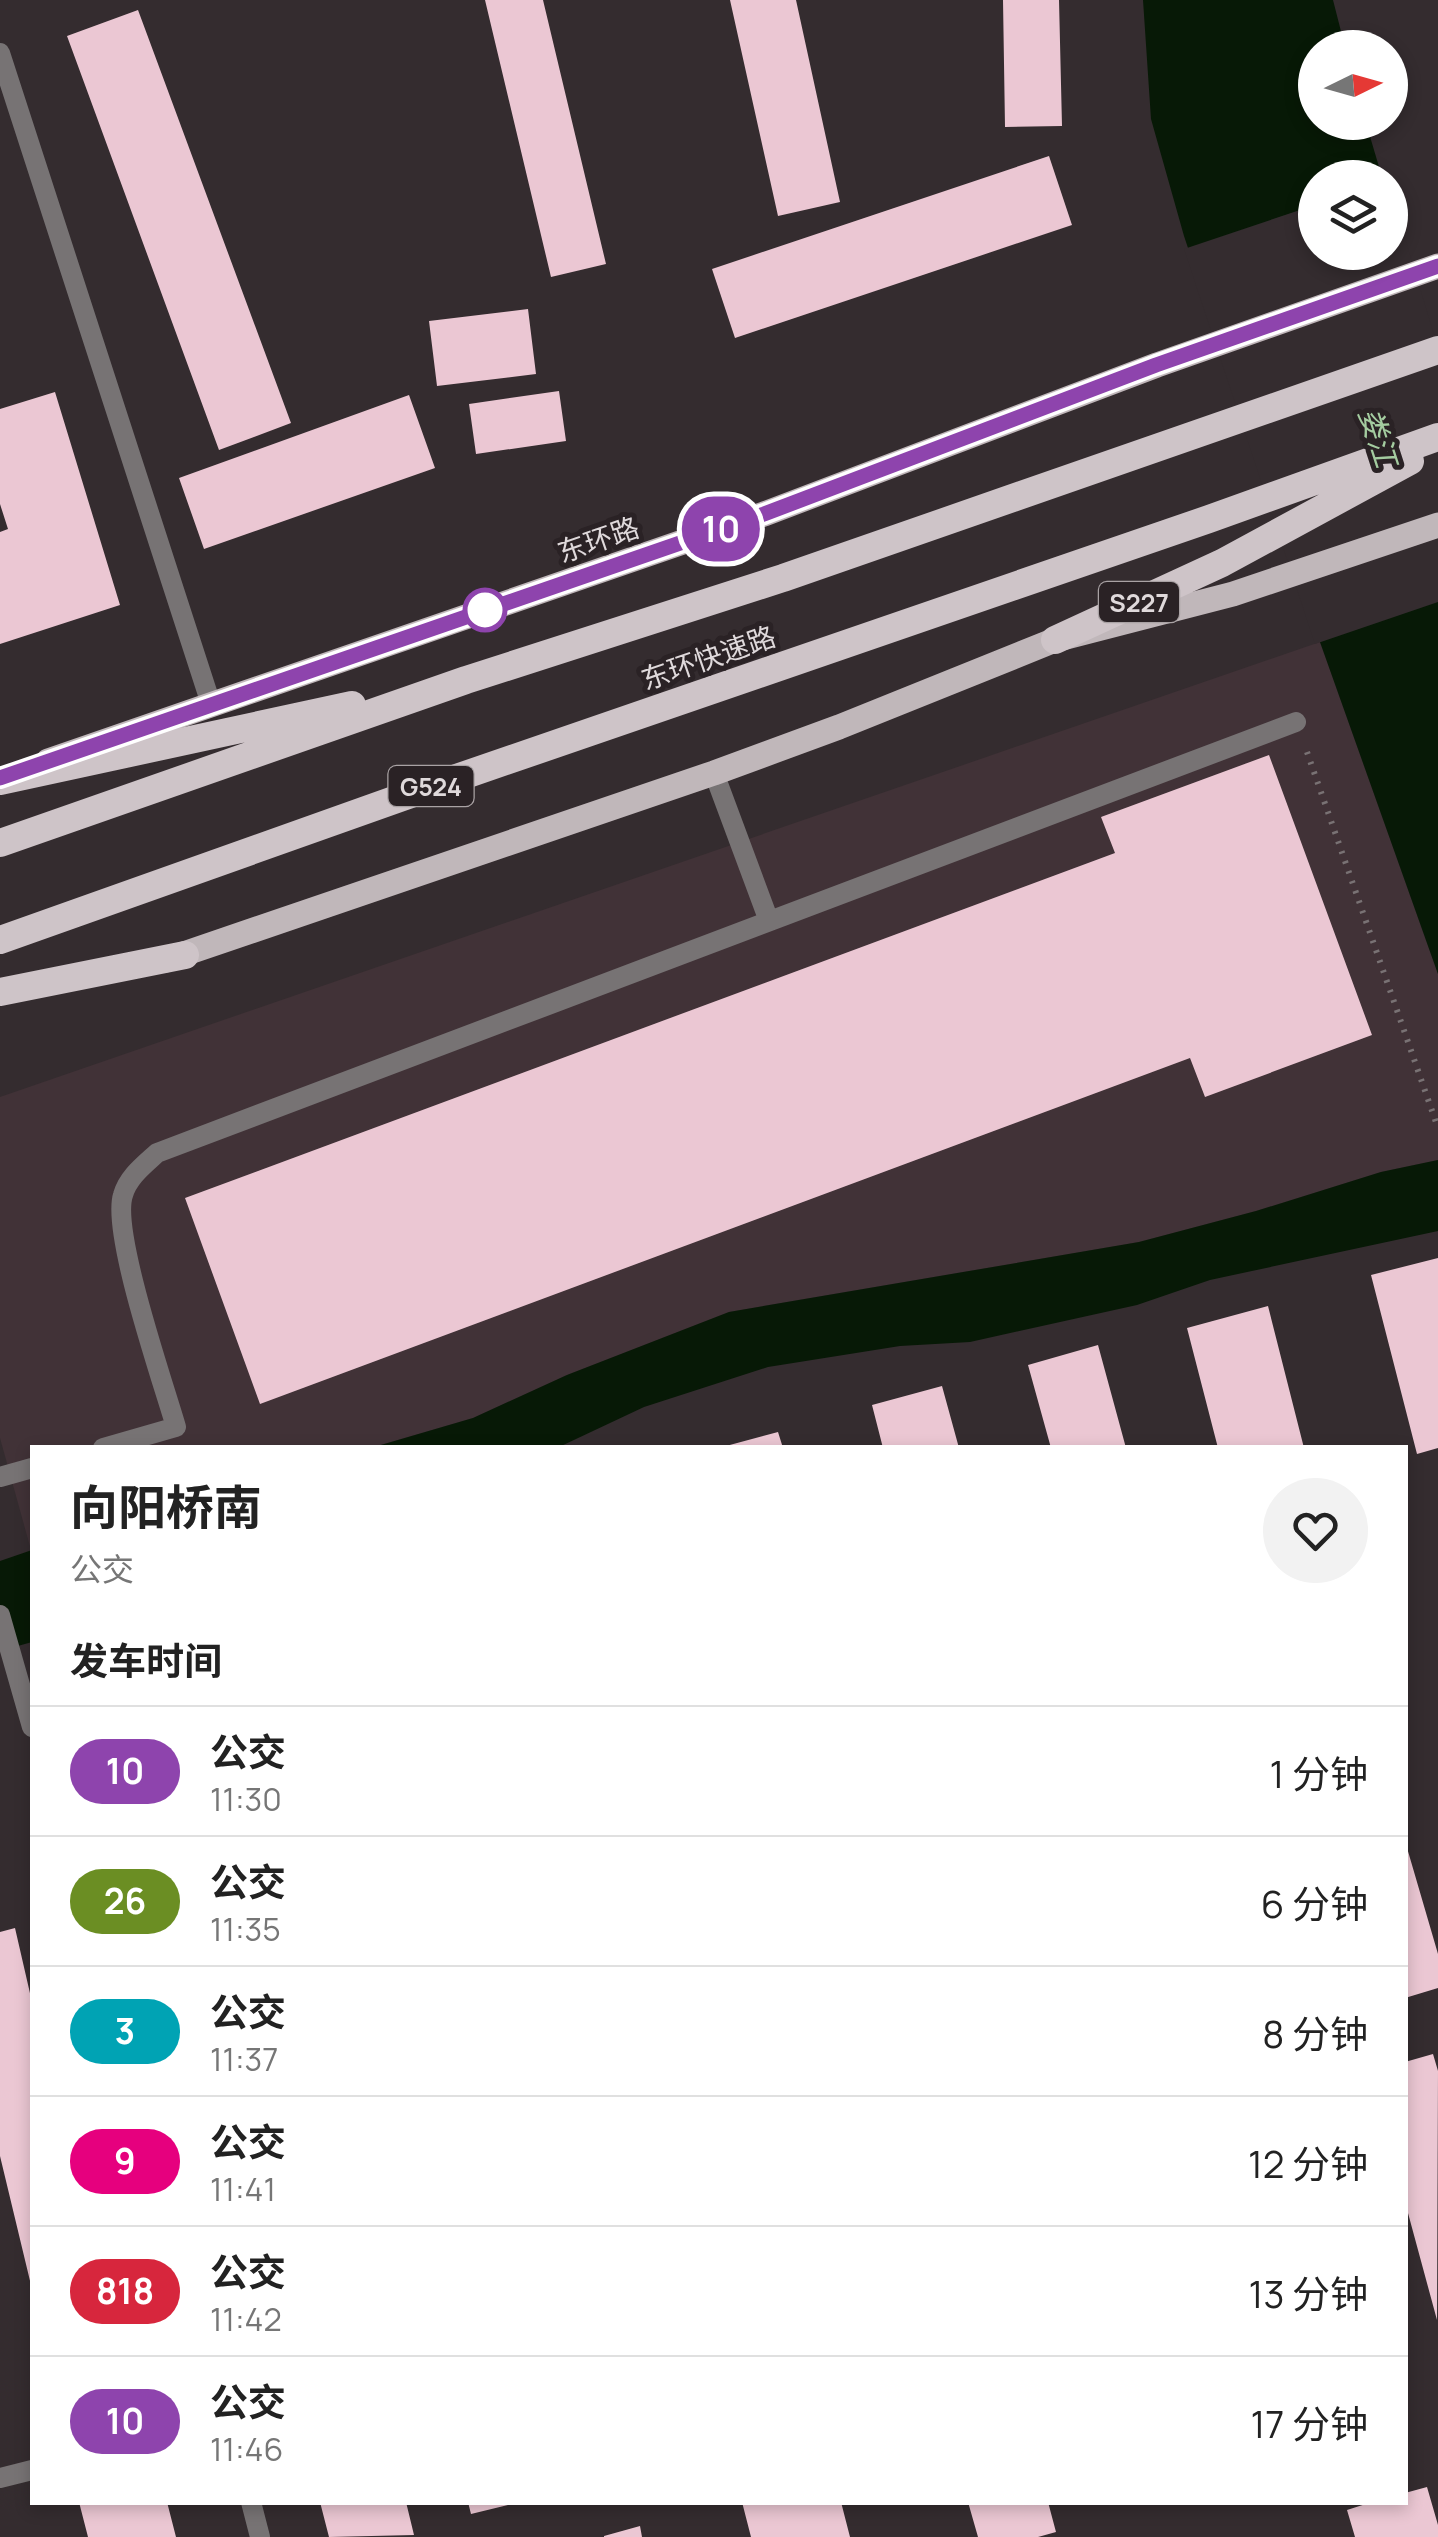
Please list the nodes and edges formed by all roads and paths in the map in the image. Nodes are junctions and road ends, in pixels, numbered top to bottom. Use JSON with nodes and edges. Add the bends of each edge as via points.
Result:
{"nodes":[{"id":1,"x":0,"y":53,"type":"edge"},
{"id":2,"x":1438,"y":266,"type":"edge"},
{"id":3,"x":1438,"y":350,"type":"edge"},
{"id":4,"x":1438,"y":437,"type":"edge"},
{"id":5,"x":1438,"y":446,"type":"edge"},
{"id":6,"x":1438,"y":525,"type":"edge"},
{"id":7,"x":1055,"y":640,"type":"junction"},
{"id":8,"x":466,"y":680,"type":"junction"},
{"id":9,"x":211,"y":704,"type":"junction"},
{"id":10,"x":1296,"y":722,"type":"joint"},
{"id":11,"x":714,"y":773,"type":"junction"},
{"id":12,"x":0,"y":779,"type":"edge"},
{"id":13,"x":0,"y":844,"type":"edge"},
{"id":14,"x":768,"y":922,"type":"junction"},
{"id":15,"x":0,"y":940,"type":"edge"},
{"id":16,"x":185,"y":955,"type":"junction"},
{"id":17,"x":0,"y":992,"type":"edge"},
{"id":18,"x":0,"y":1006,"type":"edge"},
{"id":19,"x":1438,"y":1128,"type":"edge"},
{"id":20,"x":113,"y":1445,"type":"edge"},
{"id":21,"x":30,"y":1469,"type":"edge"},
{"id":22,"x":0,"y":1477,"type":"edge"},
{"id":23,"x":0,"y":1615,"type":"edge"},
{"id":24,"x":30,"y":1720,"type":"edge"},
{"id":25,"x":30,"y":2470,"type":"edge"},
{"id":26,"x":0,"y":2478,"type":"edge"},
{"id":27,"x":251,"y":2505,"type":"edge"},
{"id":28,"x":260,"y":2537,"type":"edge"}],
"edges":[{"from":1,"to":9,"type":"street"},
{"from":2,"to":9,"type":"main road","name":"东环路","via":[[764,514]]},
{"from":3,"to":8,"type":"highway","name":"东环快速路","via":[[783,578]]},
{"from":4,"to":15,"type":"highway","name":"东环快速路","number":"G524"},
{"from":5,"to":7,"type":"highway","number":"S227","via":[[1222,564]]},
{"from":6,"to":7,"type":"main road","via":[[1233,594]]},
{"from":7,"to":11,"type":"main road"},
{"from":8,"to":12,"type":"highway"},
{"from":8,"to":13,"type":"highway","name":"东环快速路"},
{"from":9,"to":12,"type":"main road","name":"东环路"},
{"from":10,"to":14,"type":"street"},
{"from":10,"to":19,"type":"path"},
{"from":11,"to":14,"type":"street"},
{"from":11,"to":16,"type":"main road"},
{"from":14,"to":20,"type":"street","via":[[156,1154],[122,1196],[124,1243],[176,1426]]},
{"from":16,"to":17,"type":"highway"},
{"from":16,"to":18,"type":"main road"},
{"from":21,"to":22,"type":"street"},
{"from":23,"to":24,"type":"street"},
{"from":25,"to":26,"type":"street"},
{"from":27,"to":28,"type":"street"}]}
